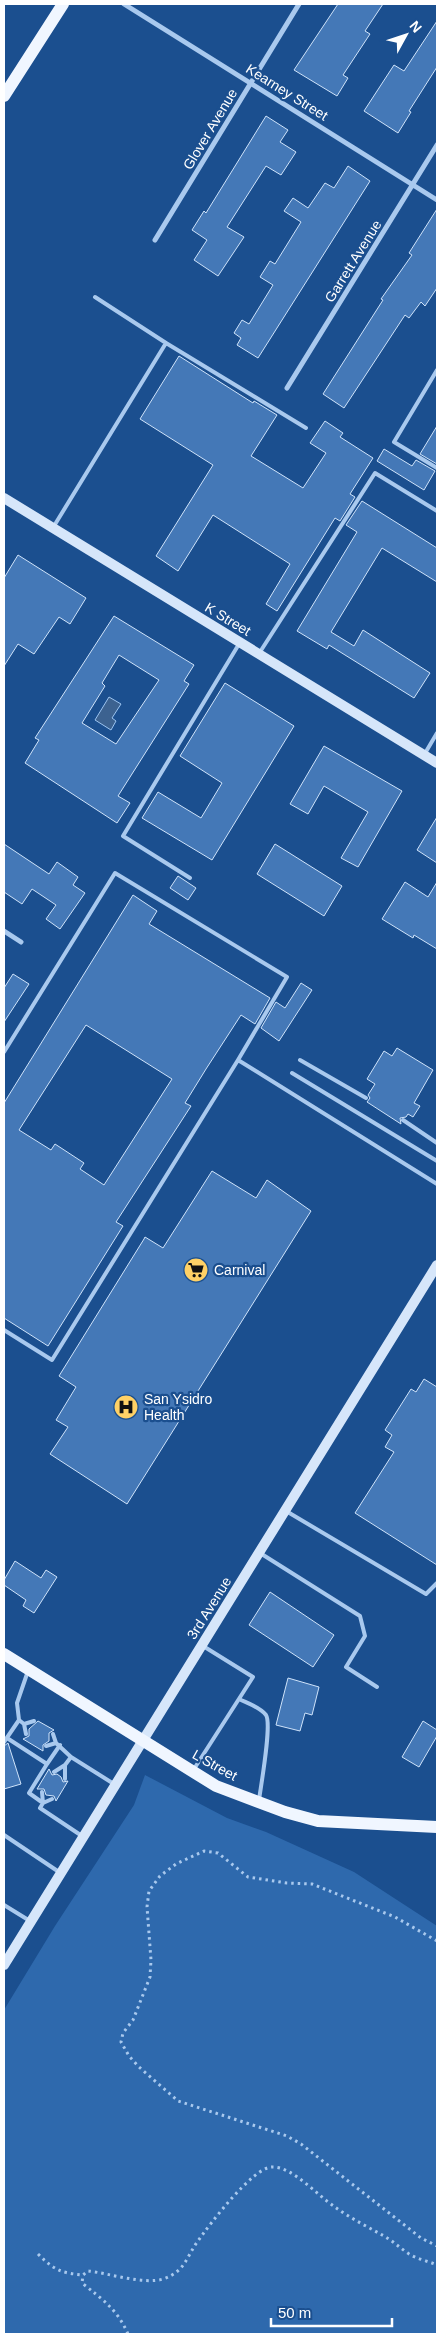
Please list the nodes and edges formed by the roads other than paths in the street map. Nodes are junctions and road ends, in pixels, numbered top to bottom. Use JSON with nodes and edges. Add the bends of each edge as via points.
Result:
{"nodes":[{"id":1,"x":62,"y":4,"type":"edge"},
{"id":2,"x":124,"y":4,"type":"edge"},
{"id":3,"x":299,"y":4,"type":"edge"},
{"id":4,"x":251,"y":82,"type":"junction"},
{"id":5,"x":4,"y":96,"type":"edge"},
{"id":6,"x":437,"y":146,"type":"edge"},
{"id":7,"x":413,"y":184,"type":"junction"},
{"id":8,"x":437,"y":200,"type":"edge"},
{"id":9,"x":155,"y":240,"type":"dead end"},
{"id":10,"x":95,"y":297,"type":"dead end"},
{"id":11,"x":166,"y":343,"type":"junction"},
{"id":12,"x":437,"y":370,"type":"edge"},
{"id":13,"x":287,"y":388,"type":"dead end"},
{"id":14,"x":306,"y":428,"type":"dead end"},
{"id":15,"x":437,"y":468,"type":"edge"},
{"id":16,"x":4,"y":498,"type":"edge"},
{"id":17,"x":437,"y":510,"type":"edge"},
{"id":18,"x":53,"y":528,"type":"junction"},
{"id":19,"x":240,"y":642,"type":"junction"},
{"id":20,"x":259,"y":654,"type":"junction"},
{"id":21,"x":437,"y":733,"type":"edge"},
{"id":22,"x":424,"y":755,"type":"junction"},
{"id":23,"x":437,"y":763,"type":"edge"},
{"id":24,"x":190,"y":878,"type":"dead end"},
{"id":25,"x":4,"y":931,"type":"edge"},
{"id":26,"x":21,"y":942,"type":"dead end"},
{"id":27,"x":4,"y":1052,"type":"edge"},
{"id":28,"x":238,"y":1060,"type":"junction"},
{"id":29,"x":300,"y":1060,"type":"dead end"},
{"id":30,"x":292,"y":1073,"type":"dead end"},
{"id":31,"x":366,"y":1098,"type":"dead end"},
{"id":32,"x":403,"y":1120,"type":"dead end"},
{"id":33,"x":437,"y":1143,"type":"edge"},
{"id":34,"x":437,"y":1161,"type":"edge"},
{"id":35,"x":437,"y":1184,"type":"edge"},
{"id":36,"x":437,"y":1265,"type":"edge"},
{"id":37,"x":4,"y":1330,"type":"edge"},
{"id":38,"x":286,"y":1511,"type":"junction"},
{"id":39,"x":260,"y":1553,"type":"junction"},
{"id":40,"x":437,"y":1582,"type":"edge"},
{"id":41,"x":202,"y":1646,"type":"junction"},
{"id":42,"x":4,"y":1654,"type":"edge"},
{"id":43,"x":28,"y":1669,"type":"junction"},
{"id":44,"x":377,"y":1687,"type":"dead end"},
{"id":45,"x":239,"y":1699,"type":"junction"},
{"id":46,"x":19,"y":1720,"type":"junction"},
{"id":47,"x":34,"y":1721,"type":"dead end"},
{"id":48,"x":24,"y":1724,"type":"junction"},
{"id":49,"x":26,"y":1734,"type":"dead end"},
{"id":50,"x":54,"y":1734,"type":"dead end"},
{"id":51,"x":6,"y":1740,"type":"edge"},
{"id":52,"x":144,"y":1740,"type":"junction"},
{"id":53,"x":58,"y":1744,"type":"junction"},
{"id":54,"x":46,"y":1746,"type":"dead end"},
{"id":55,"x":70,"y":1757,"type":"junction"},
{"id":56,"x":47,"y":1764,"type":"junction"},
{"id":57,"x":65,"y":1765,"type":"junction"},
{"id":58,"x":193,"y":1771,"type":"junction"},
{"id":59,"x":54,"y":1772,"type":"dead end"},
{"id":60,"x":65,"y":1779,"type":"dead end"},
{"id":61,"x":116,"y":1785,"type":"junction"},
{"id":62,"x":42,"y":1792,"type":"dead end"},
{"id":63,"x":52,"y":1799,"type":"dead end"},
{"id":64,"x":258,"y":1802,"type":"junction"},
{"id":65,"x":44,"y":1803,"type":"junction"},
{"id":66,"x":437,"y":1827,"type":"edge"},
{"id":67,"x":4,"y":1835,"type":"edge"},
{"id":68,"x":84,"y":1837,"type":"junction"},
{"id":69,"x":61,"y":1873,"type":"junction"},
{"id":70,"x":4,"y":1905,"type":"edge"},
{"id":71,"x":31,"y":1922,"type":"junction"},
{"id":72,"x":4,"y":1966,"type":"edge"}],
"edges":[{"from":1,"to":5,"type":"main road"},
{"from":2,"to":4,"type":"street","name":"Kearney Street"},
{"from":3,"to":4,"type":"street","name":"Glover Avenue"},
{"from":4,"to":7,"type":"street","name":"Kearney Street"},
{"from":4,"to":9,"type":"street","name":"Glover Avenue"},
{"from":6,"to":7,"type":"street","name":"Garrett Avenue"},
{"from":7,"to":8,"type":"street","name":"Kearney Street"},
{"from":7,"to":13,"type":"street","name":"Garrett Avenue"},
{"from":10,"to":11,"type":"lane"},
{"from":11,"to":14,"type":"lane"},
{"from":11,"to":18,"type":"lane"},
{"from":12,"to":15,"type":"lane","via":[[394,442]]},
{"from":16,"to":18,"type":"main road","name":"K Street"},
{"from":17,"to":20,"type":"lane","via":[[375,473]]},
{"from":18,"to":19,"type":"main road","name":"K Street"},
{"from":19,"to":20,"type":"main road","name":"K Street"},
{"from":19,"to":24,"type":"lane","via":[[122,836]]},
{"from":20,"to":22,"type":"main road","name":"K Street"},
{"from":21,"to":22,"type":"lane"},
{"from":22,"to":23,"type":"main road","name":"K Street"},
{"from":25,"to":26,"type":"street"},
{"from":27,"to":28,"type":"lane","via":[[115,873],[287,977]]},
{"from":28,"to":35,"type":"lane"},
{"from":28,"to":37,"type":"lane","via":[[52,1360]]},
{"from":29,"to":31,"type":"lane"},
{"from":30,"to":34,"type":"lane"},
{"from":32,"to":33,"type":"lane"},
{"from":36,"to":38,"type":"main road","name":"3rd Avenue"},
{"from":38,"to":39,"type":"main road","name":"3rd Avenue"},
{"from":38,"to":40,"type":"lane","via":[[426,1594]]},
{"from":39,"to":41,"type":"main road","name":"3rd Avenue"},
{"from":39,"to":44,"type":"lane","via":[[360,1616],[365,1636],[346,1667]]},
{"from":41,"to":45,"type":"lane","via":[[253,1677]]},
{"from":41,"to":52,"type":"main road","name":"3rd Avenue"},
{"from":42,"to":43,"type":"main road","name":"L Street"},
{"from":43,"to":46,"type":"lane","via":[[17,1703]]},
{"from":43,"to":52,"type":"main road","name":"L Street"},
{"from":45,"to":58,"type":"lane"},
{"from":45,"to":64,"type":"lane","via":[[262,1710],[267,1716]]},
{"from":46,"to":48,"type":"lane"},
{"from":46,"to":51,"type":"lane"},
{"from":47,"to":48,"type":"lane"},
{"from":48,"to":49,"type":"lane"},
{"from":50,"to":53,"type":"lane"},
{"from":51,"to":56,"type":"lane"},
{"from":52,"to":58,"type":"main road","name":"L Street"},
{"from":52,"to":61,"type":"main road","name":"3rd Avenue"},
{"from":53,"to":54,"type":"lane"},
{"from":53,"to":55,"type":"lane"},
{"from":53,"to":56,"type":"lane"},
{"from":55,"to":57,"type":"lane"},
{"from":55,"to":61,"type":"lane"},
{"from":56,"to":65,"type":"lane","via":[[29,1793]]},
{"from":57,"to":59,"type":"lane"},
{"from":57,"to":60,"type":"lane"},
{"from":58,"to":64,"type":"main road","name":"L Street","via":[[216,1786]]},
{"from":61,"to":68,"type":"main road","name":"3rd Avenue"},
{"from":62,"to":65,"type":"lane"},
{"from":63,"to":65,"type":"lane"},
{"from":64,"to":66,"type":"main road","name":"L Street","via":[[318,1821]]},
{"from":65,"to":68,"type":"lane","via":[[40,1808]]},
{"from":67,"to":69,"type":"lane"},
{"from":68,"to":69,"type":"main road","name":"3rd Avenue"},
{"from":69,"to":71,"type":"main road","name":"3rd Avenue"},
{"from":70,"to":71,"type":"lane"},
{"from":71,"to":72,"type":"main road","name":"3rd Avenue"}]}
